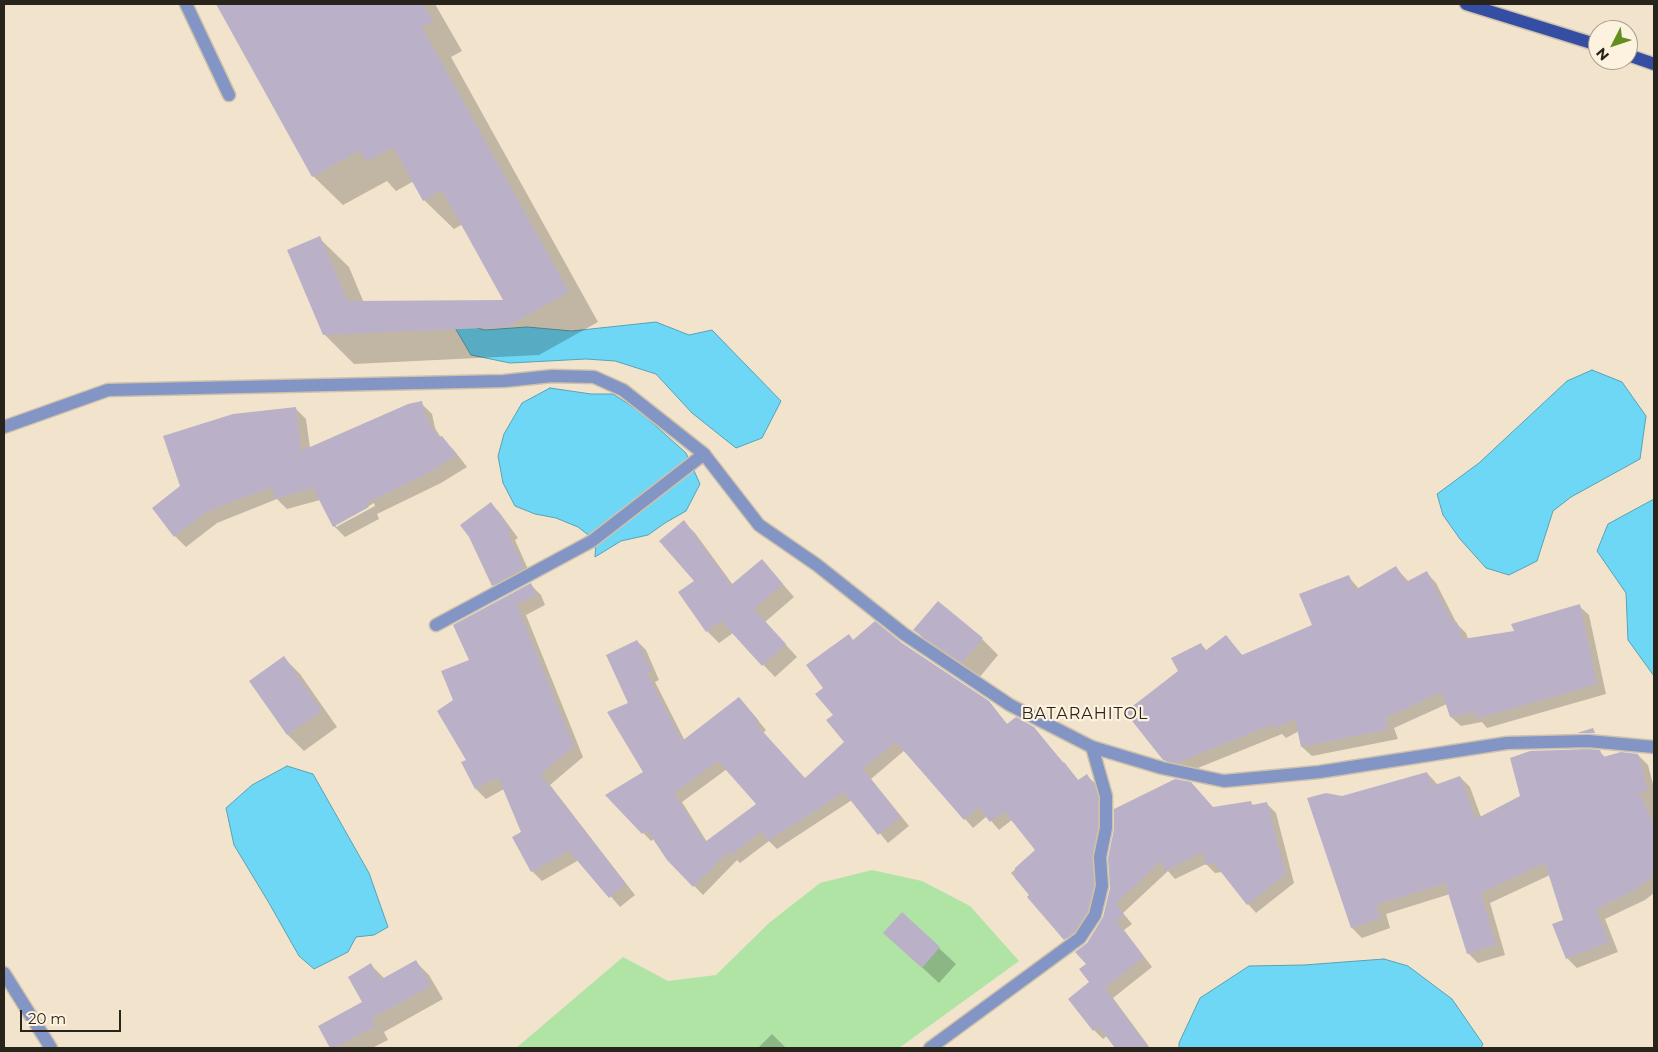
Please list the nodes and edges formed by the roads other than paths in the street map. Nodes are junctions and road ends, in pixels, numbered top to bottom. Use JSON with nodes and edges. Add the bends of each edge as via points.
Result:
{"nodes":[{"id":1,"x":186,"y":4,"type":"edge"},
{"id":2,"x":1466,"y":4,"type":"edge"},
{"id":3,"x":1588,"y":42,"type":"edge"},
{"id":4,"x":1638,"y":58,"type":"edge"},
{"id":5,"x":1654,"y":64,"type":"edge"},
{"id":6,"x":229,"y":95,"type":"dead end"},
{"id":7,"x":4,"y":427,"type":"edge"},
{"id":8,"x":704,"y":454,"type":"junction"},
{"id":9,"x":436,"y":625,"type":"dead end"},
{"id":10,"x":1092,"y":747,"type":"junction"},
{"id":11,"x":1654,"y":747,"type":"edge"},
{"id":12,"x":4,"y":973,"type":"edge"},
{"id":13,"x":51,"y":1048,"type":"edge"},
{"id":14,"x":930,"y":1048,"type":"edge"}],
"edges":[{"from":1,"to":6,"type":"street"},
{"from":2,"to":3,"type":"main road"},
{"from":4,"to":5,"type":"main road"},
{"from":7,"to":8,"type":"street","via":[[108,390],[594,377],[623,390]]},
{"from":8,"to":9,"type":"street","via":[[592,542]]},
{"from":8,"to":10,"type":"street","via":[[759,525],[817,565],[904,634],[1010,704]]},
{"from":10,"to":11,"type":"street","via":[[1162,768],[1224,781],[1319,772],[1506,743],[1588,741]]},
{"from":10,"to":14,"type":"street","via":[[1106,796],[1106,828],[1100,857],[1102,886],[1095,914],[1080,938]]},
{"from":12,"to":13,"type":"street"}]}
